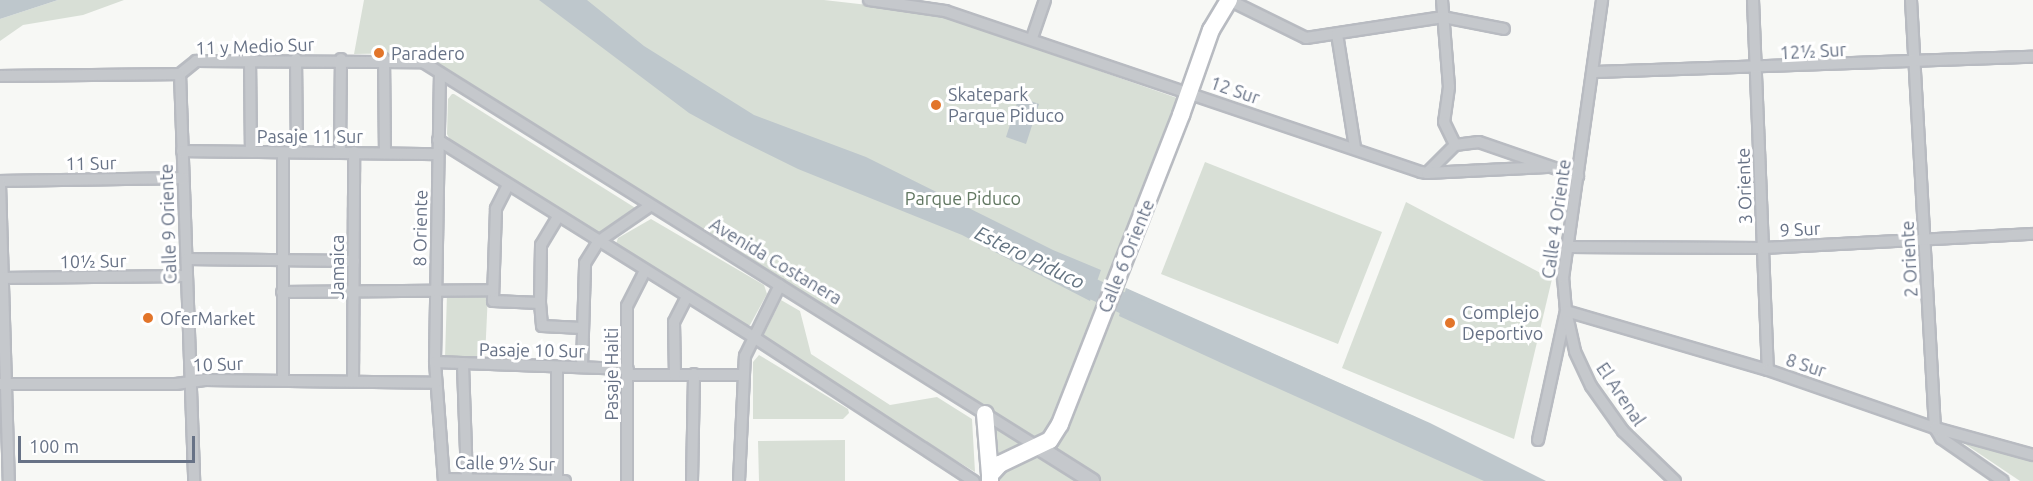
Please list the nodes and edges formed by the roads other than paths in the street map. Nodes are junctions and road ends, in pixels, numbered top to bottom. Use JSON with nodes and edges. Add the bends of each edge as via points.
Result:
{"nodes":[{"id":1,"x":869,"y":0,"type":"edge"},
{"id":2,"x":1045,"y":0,"type":"edge"},
{"id":3,"x":1229,"y":0,"type":"edge"},
{"id":4,"x":1442,"y":0,"type":"edge"},
{"id":5,"x":1602,"y":0,"type":"edge"},
{"id":6,"x":1753,"y":0,"type":"edge"},
{"id":7,"x":1911,"y":0,"type":"edge"},
{"id":8,"x":1443,"y":17,"type":"junction"},
{"id":9,"x":1504,"y":29,"type":"dead end"},
{"id":10,"x":1336,"y":34,"type":"junction"},
{"id":11,"x":1032,"y":38,"type":"junction"},
{"id":12,"x":2033,"y":57,"type":"edge"},
{"id":13,"x":250,"y":59,"type":"junction"},
{"id":14,"x":296,"y":59,"type":"junction"},
{"id":15,"x":341,"y":59,"type":"junction"},
{"id":16,"x":384,"y":59,"type":"junction"},
{"id":17,"x":1914,"y":63,"type":"junction"},
{"id":18,"x":1756,"y":70,"type":"junction"},
{"id":19,"x":1593,"y":72,"type":"junction"},
{"id":20,"x":440,"y":73,"type":"junction"},
{"id":21,"x":180,"y":74,"type":"junction"},
{"id":22,"x":0,"y":76,"type":"edge"},
{"id":23,"x":1189,"y":92,"type":"junction"},
{"id":24,"x":438,"y":141,"type":"junction"},
{"id":25,"x":1455,"y":145,"type":"junction"},
{"id":26,"x":1355,"y":148,"type":"junction"},
{"id":27,"x":182,"y":151,"type":"junction"},
{"id":28,"x":251,"y":152,"type":"junction"},
{"id":29,"x":297,"y":152,"type":"junction"},
{"id":30,"x":340,"y":152,"type":"junction"},
{"id":31,"x":354,"y":152,"type":"junction"},
{"id":32,"x":283,"y":153,"type":"junction"},
{"id":33,"x":385,"y":153,"type":"junction"},
{"id":34,"x":438,"y":154,"type":"junction"},
{"id":35,"x":1549,"y":166,"type":"junction"},
{"id":36,"x":1427,"y":172,"type":"junction"},
{"id":37,"x":1578,"y":176,"type":"junction"},
{"id":38,"x":183,"y":178,"type":"junction"},
{"id":39,"x":0,"y":182,"type":"edge"},
{"id":40,"x":508,"y":185,"type":"junction"},
{"id":41,"x":650,"y":206,"type":"junction"},
{"id":42,"x":558,"y":216,"type":"junction"},
{"id":43,"x":2033,"y":234,"type":"edge"},
{"id":44,"x":1924,"y":240,"type":"junction"},
{"id":45,"x":599,"y":241,"type":"junction"},
{"id":46,"x":1569,"y":247,"type":"junction"},
{"id":47,"x":1763,"y":248,"type":"junction"},
{"id":48,"x":186,"y":259,"type":"junction"},
{"id":49,"x":354,"y":261,"type":"junction"},
{"id":50,"x":282,"y":262,"type":"junction"},
{"id":51,"x":645,"y":271,"type":"junction"},
{"id":52,"x":187,"y":276,"type":"junction"},
{"id":53,"x":2,"y":278,"type":"edge"},
{"id":54,"x":780,"y":285,"type":"junction"},
{"id":55,"x":436,"y":290,"type":"junction"},
{"id":56,"x":353,"y":291,"type":"junction"},
{"id":57,"x":282,"y":292,"type":"junction"},
{"id":58,"x":492,"y":295,"type":"junction"},
{"id":59,"x":687,"y":297,"type":"junction"},
{"id":60,"x":540,"y":303,"type":"junction"},
{"id":61,"x":1566,"y":311,"type":"junction"},
{"id":62,"x":582,"y":328,"type":"junction"},
{"id":63,"x":752,"y":336,"type":"junction"},
{"id":64,"x":435,"y":362,"type":"junction"},
{"id":65,"x":463,"y":365,"type":"junction"},
{"id":66,"x":557,"y":367,"type":"junction"},
{"id":67,"x":582,"y":367,"type":"junction"},
{"id":68,"x":1768,"y":370,"type":"junction"},
{"id":69,"x":628,"y":372,"type":"junction"},
{"id":70,"x":694,"y":374,"type":"junction"},
{"id":71,"x":675,"y":375,"type":"junction"},
{"id":72,"x":742,"y":375,"type":"junction"},
{"id":73,"x":190,"y":380,"type":"junction"},
{"id":74,"x":283,"y":380,"type":"junction"},
{"id":75,"x":353,"y":381,"type":"junction"},
{"id":76,"x":436,"y":383,"type":"junction"},
{"id":77,"x":3,"y":384,"type":"edge"},
{"id":78,"x":985,"y":414,"type":"junction"},
{"id":79,"x":1935,"y":428,"type":"junction"},
{"id":80,"x":1538,"y":440,"type":"dead end"},
{"id":81,"x":1038,"y":447,"type":"junction"},
{"id":82,"x":2033,"y":455,"type":"edge"},
{"id":83,"x":467,"y":479,"type":"junction"},
{"id":84,"x":984,"y":479,"type":"edge"},
{"id":85,"x":444,"y":480,"type":"edge"},
{"id":86,"x":9,"y":481,"type":"edge"},
{"id":87,"x":194,"y":481,"type":"edge"},
{"id":88,"x":531,"y":481,"type":"edge"},
{"id":89,"x":557,"y":481,"type":"edge"},
{"id":90,"x":565,"y":481,"type":"edge"},
{"id":91,"x":627,"y":481,"type":"edge"},
{"id":92,"x":692,"y":481,"type":"edge"},
{"id":93,"x":739,"y":481,"type":"edge"},
{"id":94,"x":1092,"y":481,"type":"edge"},
{"id":95,"x":1675,"y":481,"type":"edge"},
{"id":96,"x":2004,"y":481,"type":"edge"}],
"edges":[{"from":1,"to":11,"type":"street","name":"12 Sur","via":[[945,11]]},
{"from":2,"to":11,"type":"street"},
{"from":3,"to":10,"type":"street","via":[[1306,38]]},
{"from":3,"to":23,"type":"main road","name":"Calle 6 Oriente","via":[[1211,30]]},
{"from":4,"to":8,"type":"street"},
{"from":5,"to":19,"type":"street","name":"Calle 4 Oriente"},
{"from":6,"to":18,"type":"street","name":"3 Oriente"},
{"from":7,"to":17,"type":"street","name":"2 Oriente"},
{"from":8,"to":9,"type":"street"},
{"from":8,"to":10,"type":"street"},
{"from":8,"to":25,"type":"street","via":[[1449,87],[1444,122]]},
{"from":10,"to":26,"type":"street"},
{"from":11,"to":23,"type":"street","name":"12 Sur"},
{"from":12,"to":17,"type":"street","name":"12½ Sur"},
{"from":13,"to":14,"type":"street","name":"11 y Medio Sur"},
{"from":13,"to":21,"type":"street","name":"11 y Medio Sur","via":[[196,61]]},
{"from":13,"to":28,"type":"street"},
{"from":14,"to":15,"type":"street","name":"11 y Medio Sur"},
{"from":14,"to":29,"type":"street"},
{"from":15,"to":16,"type":"street","name":"11 y Medio Sur"},
{"from":15,"to":30,"type":"street"},
{"from":16,"to":20,"type":"street","name":"11 y Medio Sur","via":[[415,61]]},
{"from":16,"to":33,"type":"street"},
{"from":17,"to":18,"type":"street","name":"12½ Sur"},
{"from":17,"to":44,"type":"street","name":"2 Oriente"},
{"from":18,"to":19,"type":"street","name":"12½ Sur"},
{"from":18,"to":47,"type":"street","name":"3 Oriente"},
{"from":19,"to":37,"type":"street","name":"Calle 4 Oriente"},
{"from":20,"to":24,"type":"street","name":"8 Oriente"},
{"from":20,"to":41,"type":"street","name":"Avenida Costanera"},
{"from":21,"to":22,"type":"street","name":"11 y Medio Sur"},
{"from":21,"to":27,"type":"street","name":"Calle 9 Oriente"},
{"from":23,"to":26,"type":"street","name":"12 Sur"},
{"from":23,"to":81,"type":"main road","name":"Calle 6 Oriente","via":[[1060,424],[1050,440]]},
{"from":24,"to":34,"type":"street","name":"8 Oriente"},
{"from":24,"to":40,"type":"street"},
{"from":25,"to":35,"type":"street","via":[[1479,142]]},
{"from":25,"to":36,"type":"street"},
{"from":26,"to":36,"type":"street","name":"12 Sur"},
{"from":27,"to":28,"type":"street","name":"Pasaje 11 Sur"},
{"from":27,"to":38,"type":"street","name":"Calle 9 Oriente"},
{"from":28,"to":32,"type":"street","name":"Pasaje 11 Sur"},
{"from":29,"to":30,"type":"street","name":"Pasaje 11 Sur"},
{"from":29,"to":32,"type":"street","name":"Pasaje 11 Sur"},
{"from":30,"to":31,"type":"street","name":"Pasaje 11 Sur"},
{"from":31,"to":33,"type":"street","name":"Pasaje 11 Sur"},
{"from":31,"to":49,"type":"street","name":"Jamaica"},
{"from":32,"to":50,"type":"street"},
{"from":33,"to":34,"type":"street","name":"Pasaje 11 Sur"},
{"from":34,"to":55,"type":"street","name":"8 Oriente"},
{"from":35,"to":36,"type":"street"},
{"from":35,"to":37,"type":"street"},
{"from":37,"to":46,"type":"street","name":"Calle 4 Oriente"},
{"from":38,"to":39,"type":"street","name":"11 Sur"},
{"from":38,"to":48,"type":"street","name":"Calle 9 Oriente"},
{"from":39,"to":53,"type":"street"},
{"from":40,"to":42,"type":"street"},
{"from":40,"to":58,"type":"street","via":[[496,209]]},
{"from":41,"to":45,"type":"street"},
{"from":41,"to":54,"type":"street","name":"Avenida Costanera"},
{"from":42,"to":45,"type":"street"},
{"from":42,"to":60,"type":"street","via":[[541,245]]},
{"from":43,"to":44,"type":"street","name":"9 Sur"},
{"from":44,"to":47,"type":"street","name":"9 Sur"},
{"from":44,"to":79,"type":"street","name":"2 Oriente"},
{"from":45,"to":51,"type":"street"},
{"from":45,"to":62,"type":"street","via":[[585,263]]},
{"from":46,"to":47,"type":"street","name":"9 Sur"},
{"from":46,"to":61,"type":"street","name":"Calle 4 Oriente","via":[[1563,278]]},
{"from":47,"to":68,"type":"street","name":"3 Oriente"},
{"from":48,"to":50,"type":"street"},
{"from":48,"to":52,"type":"street","name":"Calle 9 Oriente"},
{"from":49,"to":50,"type":"street"},
{"from":49,"to":56,"type":"street","name":"Jamaica"},
{"from":50,"to":57,"type":"street"},
{"from":51,"to":59,"type":"street"},
{"from":51,"to":69,"type":"street","name":"Pasaje Haiti","via":[[627,306]]},
{"from":52,"to":53,"type":"street","name":"10½ Sur"},
{"from":52,"to":73,"type":"street","name":"Calle 9 Oriente"},
{"from":53,"to":77,"type":"street"},
{"from":54,"to":63,"type":"street"},
{"from":54,"to":78,"type":"street","name":"Avenida Costanera"},
{"from":55,"to":56,"type":"street"},
{"from":55,"to":58,"type":"street"},
{"from":55,"to":64,"type":"street","name":"8 Oriente"},
{"from":56,"to":57,"type":"street"},
{"from":56,"to":75,"type":"street","name":"Jamaica"},
{"from":57,"to":74,"type":"street"},
{"from":58,"to":60,"type":"street"},
{"from":59,"to":63,"type":"street"},
{"from":59,"to":71,"type":"street","via":[[674,322]]},
{"from":60,"to":62,"type":"street","via":[[542,326]]},
{"from":61,"to":68,"type":"street","name":"8 Sur"},
{"from":61,"to":80,"type":"street","name":"Calle 4 Oriente"},
{"from":61,"to":95,"type":"street","name":"El Arenal","via":[[1575,351],[1591,386],[1623,431]]},
{"from":62,"to":67,"type":"street"},
{"from":63,"to":72,"type":"street"},
{"from":63,"to":84,"type":"street"},
{"from":64,"to":65,"type":"street","name":"Pasaje 10 Sur"},
{"from":64,"to":76,"type":"street","name":"8 Oriente"},
{"from":65,"to":66,"type":"street","name":"Pasaje 10 Sur"},
{"from":65,"to":83,"type":"street"},
{"from":66,"to":67,"type":"street","name":"Pasaje 10 Sur"},
{"from":66,"to":89,"type":"street"},
{"from":67,"to":69,"type":"street","name":"Pasaje 10 Sur"},
{"from":68,"to":79,"type":"street","name":"8 Sur"},
{"from":69,"to":71,"type":"street","name":"Pasaje 10 Sur"},
{"from":69,"to":91,"type":"street","name":"Pasaje Haiti"},
{"from":70,"to":71,"type":"street","name":"Pasaje 10 Sur"},
{"from":70,"to":72,"type":"street","name":"Pasaje 10 Sur"},
{"from":70,"to":92,"type":"street"},
{"from":72,"to":93,"type":"street"},
{"from":73,"to":74,"type":"street","name":"10 Sur"},
{"from":73,"to":77,"type":"street","name":"10 Sur","via":[[176,384]]},
{"from":73,"to":87,"type":"street","name":"Calle 9 Oriente"},
{"from":74,"to":75,"type":"street","name":"10 Sur"},
{"from":75,"to":76,"type":"street","name":"10 Sur"},
{"from":76,"to":85,"type":"street","name":"8 Oriente"},
{"from":77,"to":86,"type":"street"},
{"from":78,"to":81,"type":"street","name":"Avenida Costanera"},
{"from":78,"to":84,"type":"main road"},
{"from":79,"to":82,"type":"street","name":"8 Sur"},
{"from":79,"to":96,"type":"street","via":[[1941,438]]},
{"from":81,"to":84,"type":"main road","name":"Calle 6 Oriente","via":[[1000,464]]},
{"from":81,"to":94,"type":"street","name":"Avenida Costanera"},
{"from":83,"to":85,"type":"street","name":"Calle 9½ Sur"},
{"from":83,"to":88,"type":"street","name":"Calle 9½ Sur"},
{"from":88,"to":89,"type":"street","name":"Calle 9½ Sur"},
{"from":89,"to":90,"type":"street","name":"Calle 9½ Sur"}]}
